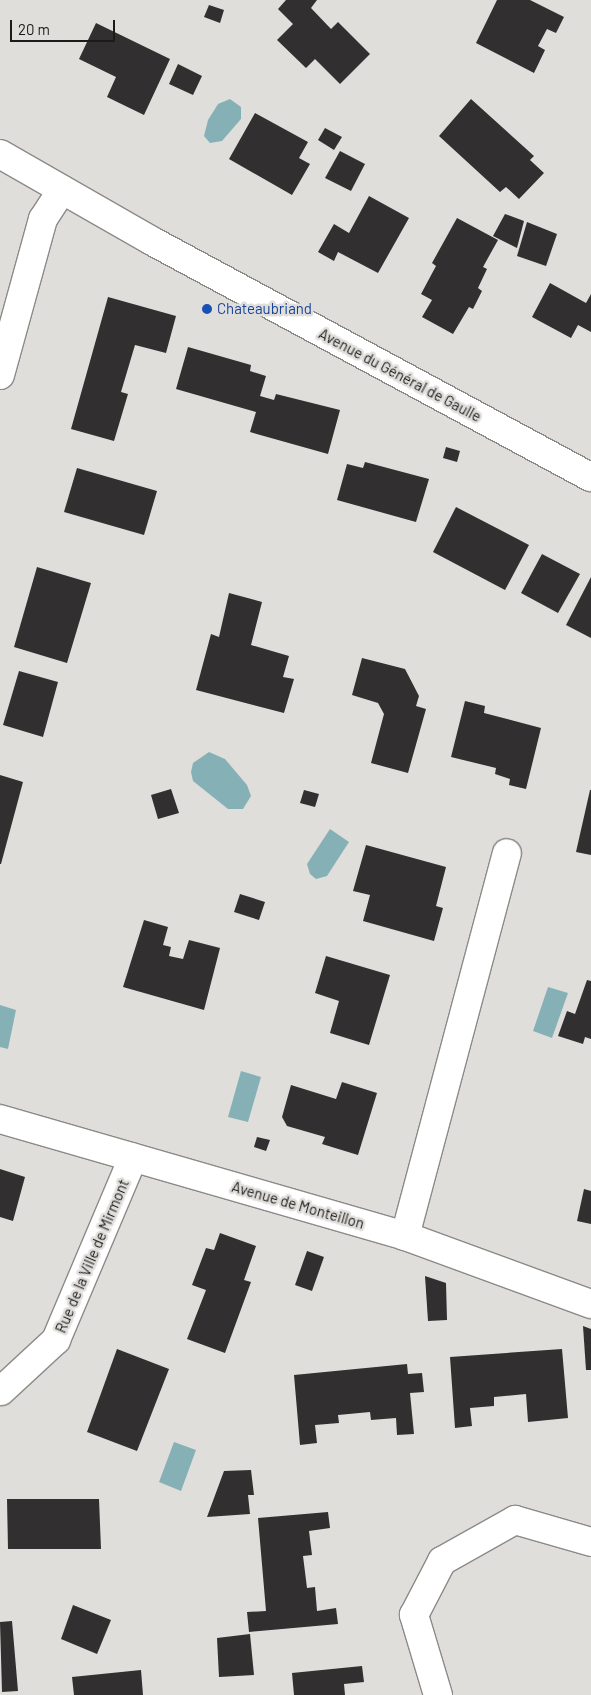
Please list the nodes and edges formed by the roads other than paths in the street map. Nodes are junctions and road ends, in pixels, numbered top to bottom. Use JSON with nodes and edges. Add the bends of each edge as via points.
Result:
{"nodes":[{"id":1,"x":0,"y":154,"type":"edge"},
{"id":2,"x":62,"y":190,"type":"junction"},
{"id":3,"x":0,"y":375,"type":"edge"},
{"id":4,"x":591,"y":477,"type":"edge"},
{"id":5,"x":507,"y":853,"type":"dead end"},
{"id":6,"x":0,"y":1119,"type":"edge"},
{"id":7,"x":133,"y":1158,"type":"junction"},
{"id":8,"x":405,"y":1236,"type":"junction"},
{"id":9,"x":591,"y":1304,"type":"edge"},
{"id":10,"x":1,"y":1391,"type":"edge"},
{"id":11,"x":591,"y":1542,"type":"edge"},
{"id":12,"x":438,"y":1695,"type":"edge"}],
"edges":[{"from":1,"to":2,"type":"street","name":"Avenue du Général de Gaulle"},
{"from":2,"to":3,"type":"street","via":[[43,219]]},
{"from":2,"to":4,"type":"street","name":"Avenue du Général de Gaulle"},
{"from":5,"to":8,"type":"street"},
{"from":6,"to":7,"type":"street","name":"Avenue de Monteillon"},
{"from":7,"to":8,"type":"street","name":"Avenue de Monteillon"},
{"from":7,"to":10,"type":"street","name":"Rue de la Ville de Mirmont","via":[[56,1340]]},
{"from":8,"to":9,"type":"street","name":"Avenue de Monteillon"},
{"from":11,"to":12,"type":"street","via":[[515,1520],[442,1561],[414,1614]]}]}
